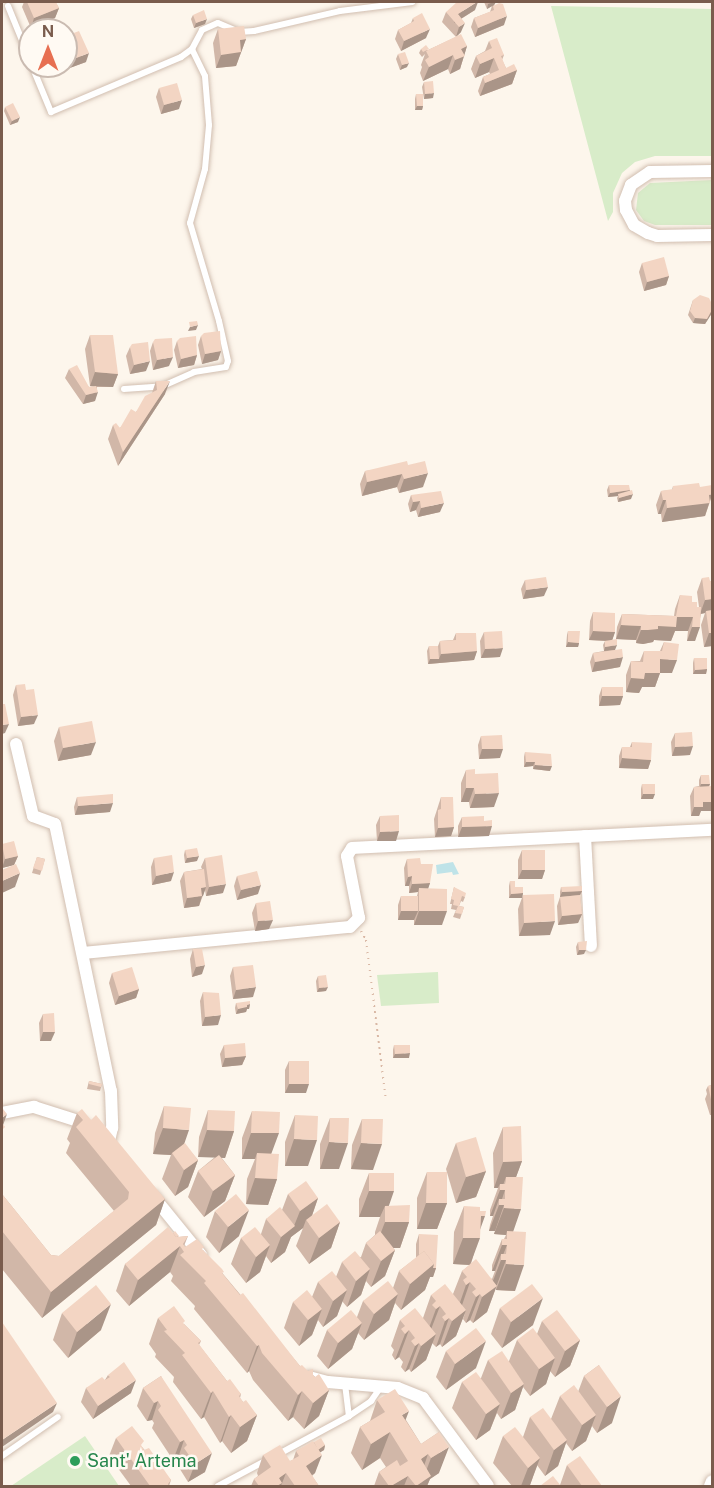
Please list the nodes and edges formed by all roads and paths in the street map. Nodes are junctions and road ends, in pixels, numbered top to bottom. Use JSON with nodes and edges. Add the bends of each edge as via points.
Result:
{"nodes":[{"id":1,"x":412,"y":2,"type":"edge"},
{"id":2,"x":8,"y":6,"type":"dead end"},
{"id":3,"x":18,"y":31,"type":"edge"},
{"id":4,"x":192,"y":49,"type":"junction"},
{"id":5,"x":37,"y":78,"type":"edge"},
{"id":6,"x":712,"y":171,"type":"edge"},
{"id":7,"x":712,"y":235,"type":"edge"},
{"id":8,"x":124,"y":389,"type":"dead end"},
{"id":9,"x":16,"y":744,"type":"dead end"},
{"id":10,"x":712,"y":830,"type":"edge"},
{"id":11,"x":585,"y":836,"type":"junction"},
{"id":12,"x":356,"y":924,"type":"junction"},
{"id":13,"x":591,"y":945,"type":"dead end"},
{"id":14,"x":83,"y":953,"type":"junction"},
{"id":15,"x":386,"y":1101,"type":"dead end"},
{"id":16,"x":2,"y":1113,"type":"edge"},
{"id":17,"x":146,"y":1187,"type":"edge"},
{"id":18,"x":211,"y":1268,"type":"edge"},
{"id":19,"x":295,"y":1368,"type":"edge"},
{"id":20,"x":345,"y":1383,"type":"junction"},
{"id":21,"x":382,"y":1386,"type":"junction"},
{"id":22,"x":349,"y":1416,"type":"junction"},
{"id":23,"x":58,"y":1418,"type":"dead end"},
{"id":24,"x":2,"y":1456,"type":"edge"},
{"id":25,"x":712,"y":1481,"type":"edge"},
{"id":26,"x":485,"y":1483,"type":"edge"},
{"id":27,"x":218,"y":1486,"type":"edge"},
{"id":28,"x":471,"y":1486,"type":"edge"},
{"id":29,"x":710,"y":1486,"type":"edge"}],
"edges":[{"from":1,"to":4,"type":"lane","via":[[340,11],[254,31],[239,32],[218,23],[202,30]]},
{"from":2,"to":3,"type":"lane"},
{"from":4,"to":5,"type":"lane","via":[[51,111]]},
{"from":4,"to":8,"type":"lane","via":[[205,76],[209,124],[205,169],[190,223],[228,361],[226,367],[194,372],[163,386]]},
{"from":6,"to":7,"type":"street","via":[[650,172],[631,185],[625,201],[634,225],[648,233]]},
{"from":9,"to":14,"type":"street","via":[[33,816],[55,824]]},
{"from":10,"to":11,"type":"street"},
{"from":11,"to":12,"type":"street","via":[[352,848],[347,856],[358,911]]},
{"from":11,"to":13,"type":"street"},
{"from":12,"to":14,"type":"street"},
{"from":12,"to":15,"type":"path","via":[[366,940]]},
{"from":14,"to":16,"type":"street","via":[[111,1091],[113,1146],[75,1120],[34,1107]]},
{"from":17,"to":18,"type":"street"},
{"from":19,"to":20,"type":"street","via":[[313,1378]]},
{"from":20,"to":21,"type":"street"},
{"from":20,"to":22,"type":"lane"},
{"from":21,"to":22,"type":"lane","via":[[371,1401]]},
{"from":21,"to":26,"type":"street","via":[[408,1390],[430,1404]]},
{"from":22,"to":27,"type":"lane"},
{"from":23,"to":24,"type":"lane"},
{"from":25,"to":29,"type":"street"},
{"from":26,"to":28,"type":"street"}]}
